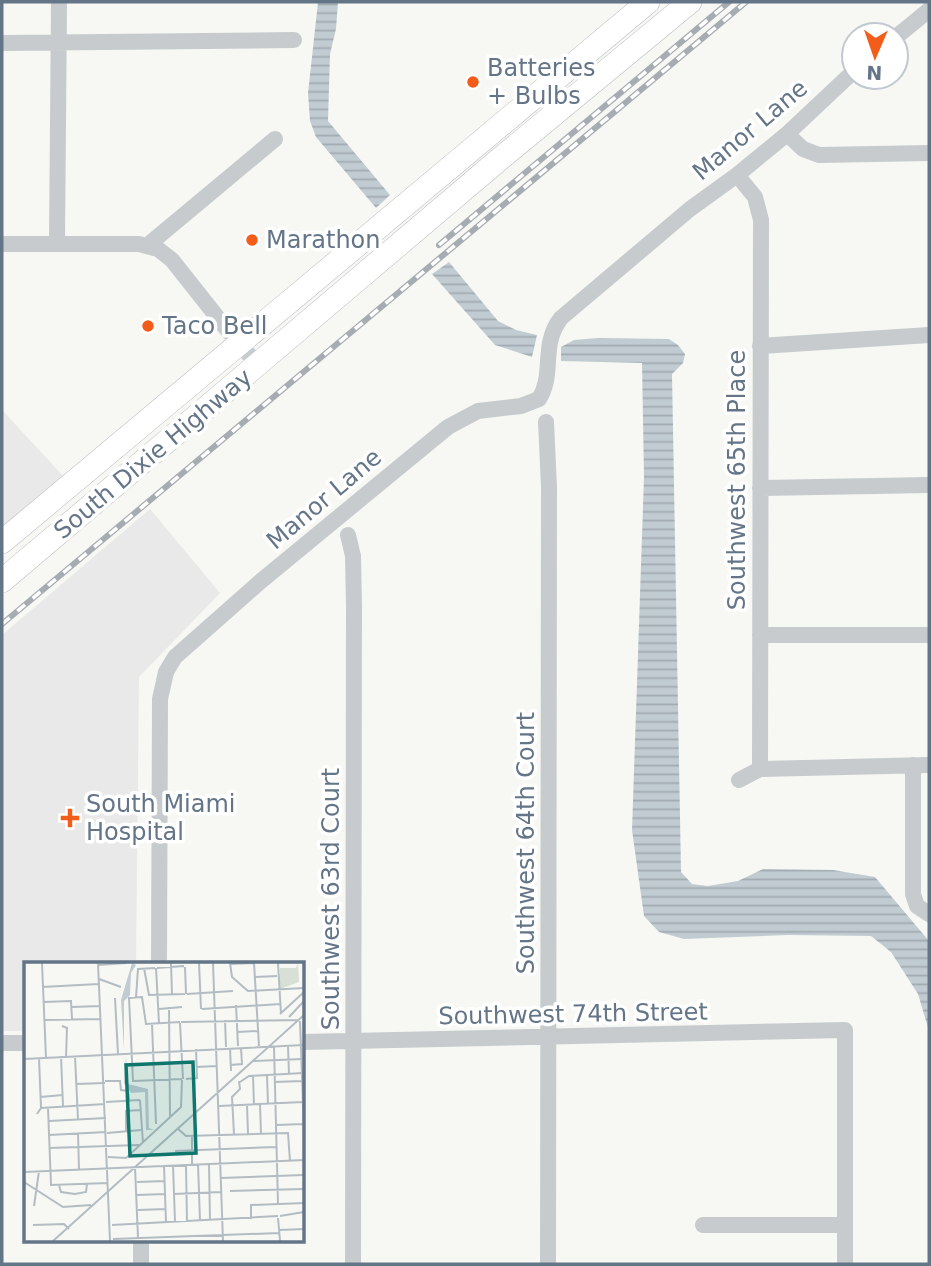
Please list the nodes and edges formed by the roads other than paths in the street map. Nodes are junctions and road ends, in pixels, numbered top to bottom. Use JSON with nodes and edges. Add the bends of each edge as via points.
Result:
{"nodes":[{"id":1,"x":59,"y":2,"type":"edge"},
{"id":2,"x":648,"y":2,"type":"edge"},
{"id":3,"x":691,"y":2,"type":"edge"},
{"id":4,"x":929,"y":10,"type":"edge"},
{"id":5,"x":910,"y":26,"type":"edge"},
{"id":6,"x":294,"y":40,"type":"dead end"},
{"id":7,"x":59,"y":42,"type":"junction"},
{"id":8,"x":2,"y":43,"type":"edge"},
{"id":9,"x":554,"y":80,"type":"junction"},
{"id":10,"x":840,"y":84,"type":"edge"},
{"id":11,"x":787,"y":134,"type":"junction"},
{"id":12,"x":275,"y":139,"type":"dead end"},
{"id":13,"x":929,"y":153,"type":"edge"},
{"id":14,"x":501,"y":158,"type":"junction"},
{"id":15,"x":737,"y":175,"type":"junction"},
{"id":16,"x":57,"y":243,"type":"junction"},
{"id":17,"x":2,"y":244,"type":"edge"},
{"id":18,"x":148,"y":245,"type":"junction"},
{"id":19,"x":929,"y":335,"type":"edge"},
{"id":20,"x":239,"y":343,"type":"junction"},
{"id":21,"x":760,"y":346,"type":"junction"},
{"id":22,"x":258,"y":365,"type":"junction"},
{"id":23,"x":546,"y":422,"type":"dead end"},
{"id":24,"x":929,"y":485,"type":"edge"},
{"id":25,"x":760,"y":488,"type":"junction"},
{"id":26,"x":348,"y":535,"type":"dead end"},
{"id":27,"x":2,"y":542,"type":"edge"},
{"id":28,"x":2,"y":581,"type":"edge"},
{"id":29,"x":760,"y":635,"type":"junction"},
{"id":30,"x":929,"y":635,"type":"edge"},
{"id":31,"x":921,"y":765,"type":"edge"},
{"id":32,"x":760,"y":769,"type":"junction"},
{"id":33,"x":739,"y":780,"type":"dead end"},
{"id":34,"x":923,"y":910,"type":"edge"},
{"id":35,"x":159,"y":962,"type":"edge"},
{"id":36,"x":549,"y":1037,"type":"junction"},
{"id":37,"x":354,"y":1041,"type":"junction"},
{"id":38,"x":304,"y":1042,"type":"edge"},
{"id":39,"x":2,"y":1043,"type":"edge"},
{"id":40,"x":24,"y":1043,"type":"edge"},
{"id":41,"x":845,"y":1225,"type":"junction"},
{"id":42,"x":703,"y":1226,"type":"dead end"},
{"id":43,"x":141,"y":1242,"type":"edge"},
{"id":44,"x":141,"y":1264,"type":"edge"},
{"id":45,"x":353,"y":1264,"type":"edge"},
{"id":46,"x":548,"y":1264,"type":"edge"},
{"id":47,"x":845,"y":1264,"type":"edge"}],
"edges":[{"from":1,"to":7,"type":"street"},
{"from":2,"to":9,"type":"highway","name":"South Dixie Highway"},
{"from":3,"to":14,"type":"highway","name":"South Dixie Highway"},
{"from":4,"to":5,"type":"street"},
{"from":6,"to":7,"type":"street"},
{"from":7,"to":8,"type":"street"},
{"from":7,"to":16,"type":"street"},
{"from":9,"to":14,"type":"highway","via":[[552,103],[509,140]]},
{"from":9,"to":20,"type":"highway","name":"South Dixie Highway"},
{"from":10,"to":11,"type":"street","name":"Manor Lane"},
{"from":11,"to":13,"type":"street","via":[[818,155]]},
{"from":11,"to":15,"type":"street","name":"Manor Lane"},
{"from":12,"to":18,"type":"street"},
{"from":14,"to":22,"type":"highway","name":"South Dixie Highway"},
{"from":15,"to":21,"type":"street","name":"Southwest 65th Place","via":[[761,212]]},
{"from":15,"to":35,"type":"street","name":"Manor Lane","via":[[561,318],[551,334],[545,386],[536,402],[478,411],[448,427],[185,646],[166,672],[160,705]]},
{"from":16,"to":17,"type":"street"},
{"from":16,"to":18,"type":"street"},
{"from":18,"to":20,"type":"street","via":[[172,260]]},
{"from":19,"to":21,"type":"street"},
{"from":20,"to":22,"type":"street"},
{"from":20,"to":27,"type":"highway","name":"South Dixie Highway"},
{"from":21,"to":25,"type":"street","name":"Southwest 65th Place"},
{"from":22,"to":28,"type":"highway","name":"South Dixie Highway"},
{"from":23,"to":36,"type":"street","name":"Southwest 64th Court"},
{"from":24,"to":25,"type":"street"},
{"from":25,"to":29,"type":"street","name":"Southwest 65th Place"},
{"from":26,"to":37,"type":"street","name":"Southwest 63rd Court","via":[[354,606]]},
{"from":29,"to":30,"type":"street"},
{"from":29,"to":32,"type":"street","name":"Southwest 65th Place"},
{"from":31,"to":32,"type":"street"},
{"from":31,"to":34,"type":"street","via":[[913,894]]},
{"from":32,"to":33,"type":"street"},
{"from":36,"to":37,"type":"street","name":"Southwest 74th Street"},
{"from":36,"to":41,"type":"street","name":"Southwest 74th Street","via":[[845,1030]]},
{"from":36,"to":46,"type":"street","name":"Southwest 64th Court"},
{"from":37,"to":38,"type":"street","name":"Southwest 74th Street"},
{"from":37,"to":45,"type":"street","name":"Southwest 63rd Court"},
{"from":39,"to":40,"type":"street"},
{"from":41,"to":42,"type":"street"},
{"from":41,"to":47,"type":"street"},
{"from":43,"to":44,"type":"street"}]}
